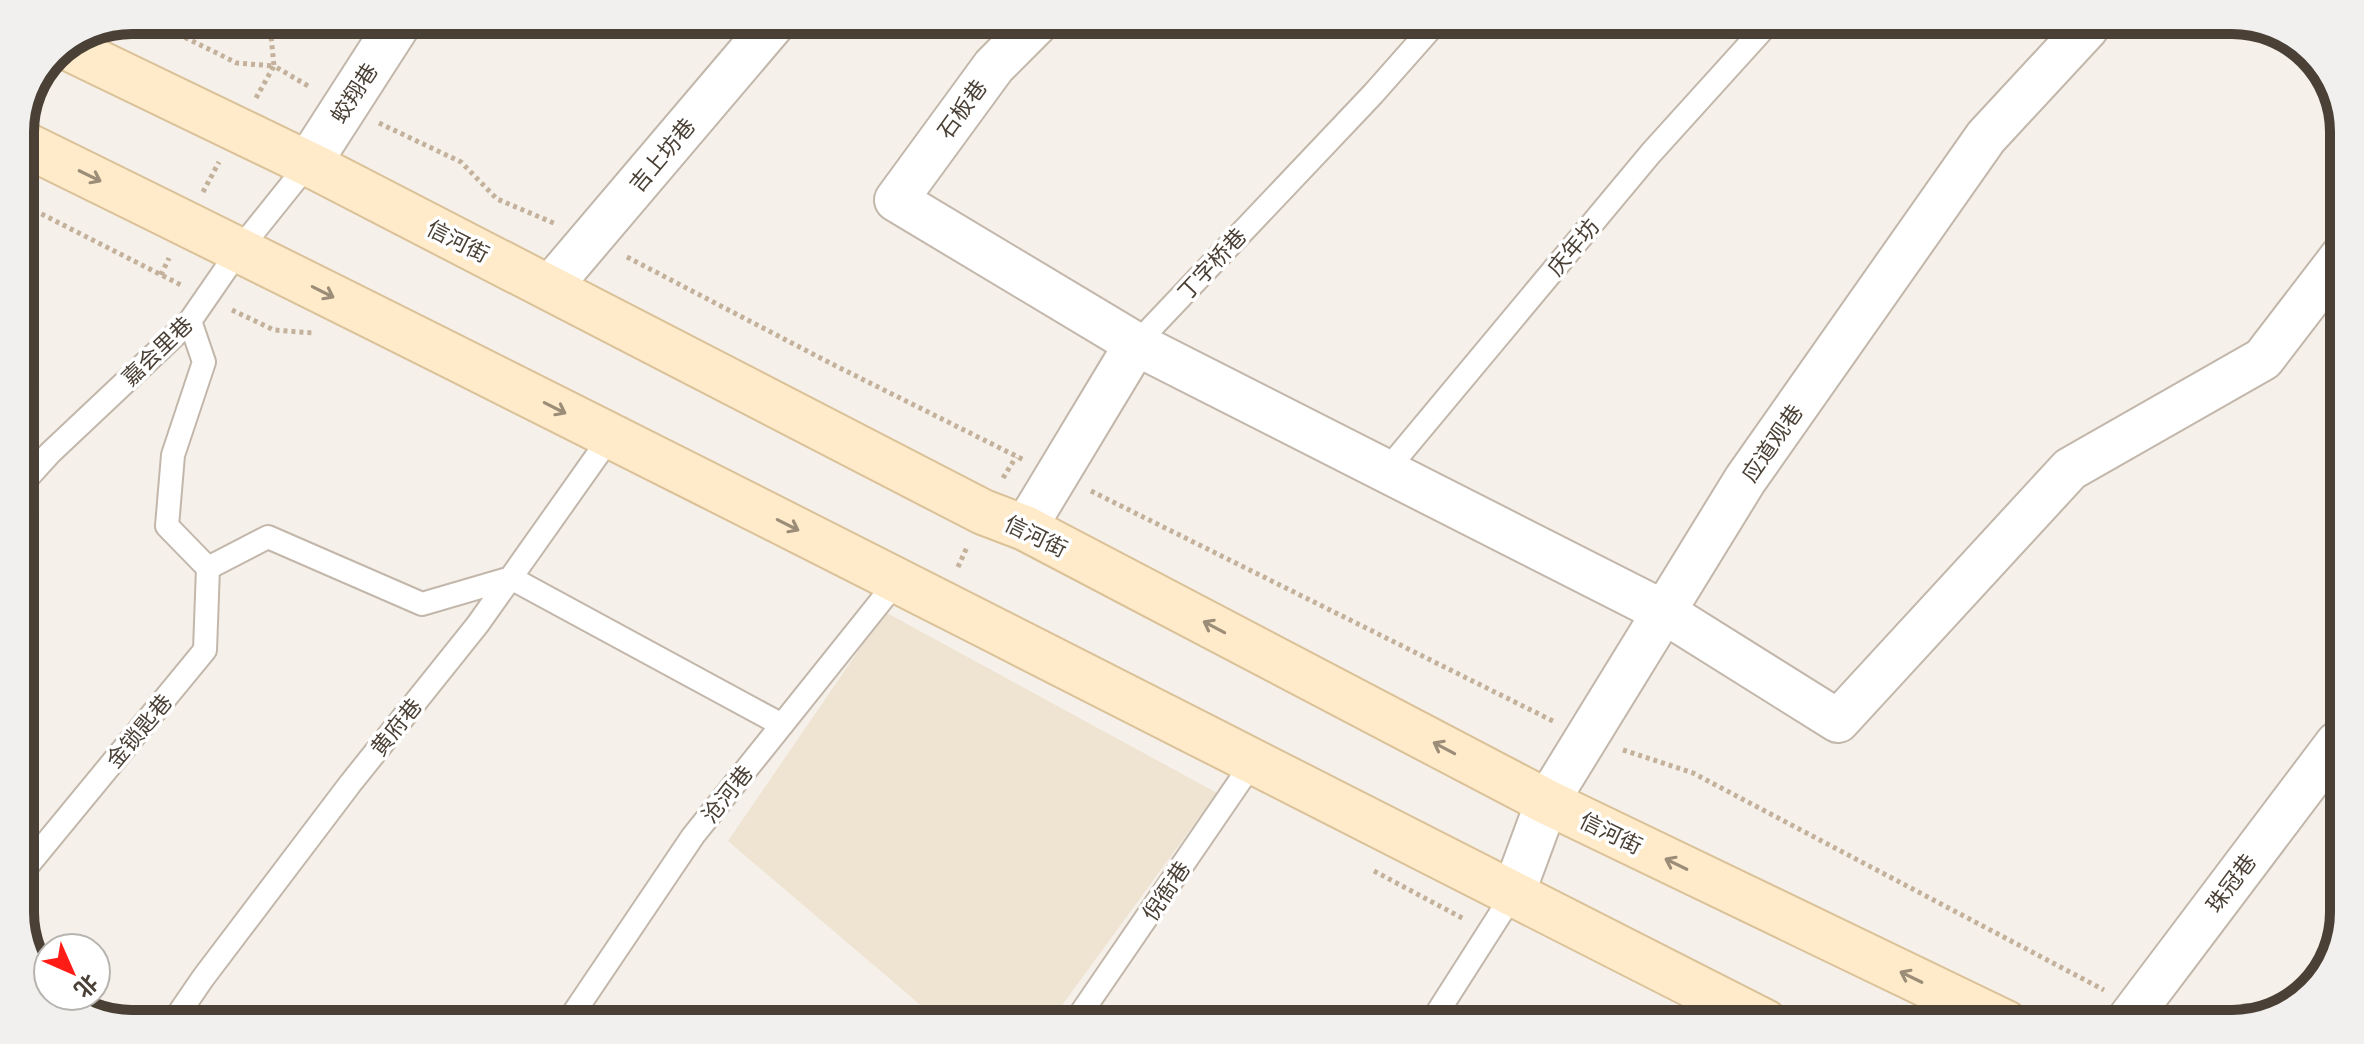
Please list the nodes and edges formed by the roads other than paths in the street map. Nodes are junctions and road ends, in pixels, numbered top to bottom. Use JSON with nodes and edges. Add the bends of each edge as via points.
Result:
{"nodes":[{"id":1,"x":392,"y":34,"type":"edge"},
{"id":2,"x":765,"y":34,"type":"edge"},
{"id":3,"x":1026,"y":34,"type":"edge"},
{"id":4,"x":1426,"y":34,"type":"edge"},
{"id":5,"x":1759,"y":34,"type":"edge"},
{"id":6,"x":2081,"y":34,"type":"edge"},
{"id":7,"x":75,"y":52,"type":"edge"},
{"id":8,"x":34,"y":149,"type":"edge"},
{"id":9,"x":308,"y":164,"type":"junction"},
{"id":10,"x":239,"y":250,"type":"junction"},
{"id":11,"x":2330,"y":272,"type":"edge"},
{"id":12,"x":549,"y":288,"type":"junction"},
{"id":13,"x":190,"y":321,"type":"junction"},
{"id":14,"x":1136,"y":344,"type":"junction"},
{"id":15,"x":611,"y":436,"type":"junction"},
{"id":16,"x":34,"y":471,"type":"edge"},
{"id":17,"x":1386,"y":471,"type":"junction"},
{"id":18,"x":1025,"y":528,"type":"junction"},
{"id":19,"x":208,"y":568,"type":"junction"},
{"id":20,"x":511,"y":578,"type":"junction"},
{"id":21,"x":897,"y":581,"type":"junction"},
{"id":22,"x":1664,"y":612,"type":"junction"},
{"id":23,"x":782,"y":725,"type":"junction"},
{"id":24,"x":2330,"y":752,"type":"edge"},
{"id":25,"x":1253,"y":762,"type":"junction"},
{"id":26,"x":1547,"y":802,"type":"junction"},
{"id":27,"x":34,"y":858,"type":"edge"},
{"id":28,"x":1513,"y":894,"type":"junction"},
{"id":29,"x":181,"y":1010,"type":"edge"},
{"id":30,"x":576,"y":1010,"type":"edge"},
{"id":31,"x":1083,"y":1010,"type":"edge"},
{"id":32,"x":1439,"y":1010,"type":"edge"},
{"id":33,"x":1741,"y":1010,"type":"edge"},
{"id":34,"x":1979,"y":1010,"type":"edge"},
{"id":35,"x":2136,"y":1010,"type":"edge"}],
"edges":[{"from":1,"to":9,"type":"street","name":"蛟翔巷"},
{"from":2,"to":12,"type":"street","name":"吉上坊巷"},
{"from":3,"to":14,"type":"street","name":"石板巷","via":[[994,66],[896,200]]},
{"from":4,"to":14,"type":"lane","name":"丁字桥巷"},
{"from":5,"to":17,"type":"lane","name":"庆年坊","via":[[1651,153]]},
{"from":6,"to":22,"type":"street","name":"应道观巷","via":[[1986,137],[1745,480]]},
{"from":7,"to":9,"type":"main road","name":"信河街"},
{"from":8,"to":10,"type":"main road","one_way":true},
{"from":9,"to":10,"type":"lane","name":"嘉会里巷"},
{"from":9,"to":12,"type":"main road","name":"信河街"},
{"from":10,"to":13,"type":"lane","name":"嘉会里巷"},
{"from":10,"to":15,"type":"main road","one_way":true},
{"from":11,"to":22,"type":"street","via":[[2263,359],[2070,469],[1838,721]]},
{"from":12,"to":18,"type":"main road","name":"信河街","via":[[983,512]]},
{"from":13,"to":16,"type":"lane","name":"嘉会里巷"},
{"from":13,"to":19,"type":"lane","via":[[204,362],[173,455],[167,526]]},
{"from":14,"to":17,"type":"street"},
{"from":14,"to":18,"type":"street","name":"丁字桥巷"},
{"from":15,"to":20,"type":"lane","name":"黄府巷"},
{"from":15,"to":21,"type":"main road","one_way":true},
{"from":17,"to":22,"type":"street"},
{"from":26,"to":18,"type":"main road","name":"信河街","one_way":true},
{"from":19,"to":20,"type":"lane","via":[[268,537],[422,604]]},
{"from":19,"to":27,"type":"lane","name":"金锁匙巷","via":[[205,650]]},
{"from":20,"to":23,"type":"lane"},
{"from":20,"to":29,"type":"lane","name":"黄府巷"},
{"from":21,"to":23,"type":"lane","name":"沧河巷"},
{"from":21,"to":25,"type":"main road"},
{"from":22,"to":26,"type":"street","name":"应道观巷"},
{"from":23,"to":30,"type":"lane","name":"沧河巷","via":[[693,836]]},
{"from":24,"to":35,"type":"street","name":"珠冠巷"},
{"from":25,"to":28,"type":"main road"},
{"from":25,"to":31,"type":"lane","name":"倪衙巷"},
{"from":26,"to":28,"type":"street","name":"应道观巷"},
{"from":34,"to":26,"type":"main road","name":"信河街","one_way":true},
{"from":28,"to":32,"type":"lane"},
{"from":28,"to":33,"type":"main road"}]}
